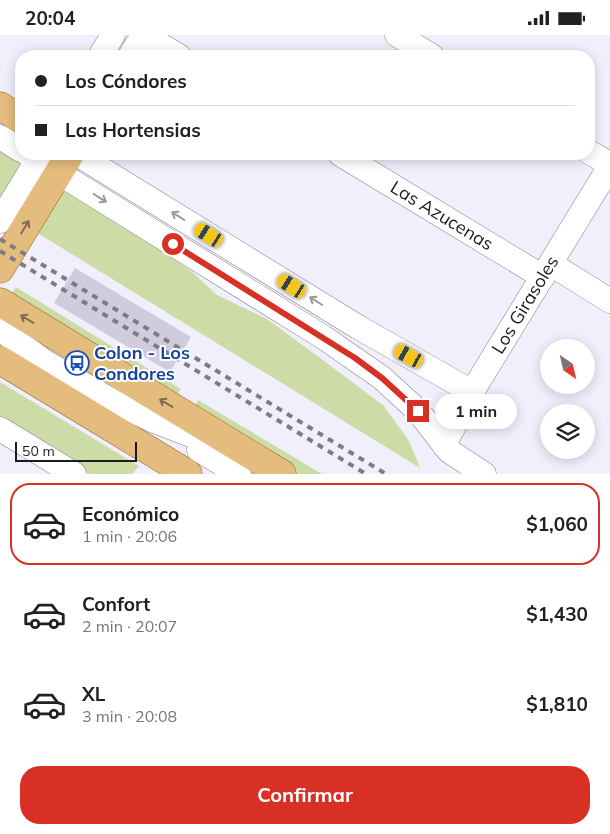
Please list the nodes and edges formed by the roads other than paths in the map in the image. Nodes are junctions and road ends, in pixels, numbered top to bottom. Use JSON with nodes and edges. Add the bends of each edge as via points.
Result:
{"nodes":[{"id":1,"x":113,"y":35,"type":"edge"},
{"id":2,"x":144,"y":35,"type":"edge"},
{"id":3,"x":397,"y":35,"type":"edge"},
{"id":4,"x":104,"y":50,"type":"edge"},
{"id":5,"x":134,"y":50,"type":"edge"},
{"id":6,"x":170,"y":50,"type":"edge"},
{"id":7,"x":422,"y":50,"type":"edge"},
{"id":8,"x":0,"y":106,"type":"edge"},
{"id":9,"x":15,"y":115,"type":"edge"},
{"id":10,"x":0,"y":137,"type":"edge"},
{"id":11,"x":15,"y":144,"type":"edge"},
{"id":12,"x":595,"y":156,"type":"edge"},
{"id":13,"x":41,"y":160,"type":"edge"},
{"id":14,"x":42,"y":160,"type":"edge"},
{"id":15,"x":48,"y":160,"type":"edge"},
{"id":16,"x":88,"y":160,"type":"edge"},
{"id":17,"x":351,"y":160,"type":"edge"},
{"id":18,"x":610,"y":165,"type":"edge"},
{"id":19,"x":603,"y":194,"type":"edge"},
{"id":20,"x":0,"y":221,"type":"edge"},
{"id":21,"x":0,"y":269,"type":"edge"},
{"id":22,"x":547,"y":271,"type":"junction"},
{"id":23,"x":610,"y":301,"type":"edge"},
{"id":24,"x":0,"y":302,"type":"edge"},
{"id":25,"x":0,"y":327,"type":"edge"},
{"id":26,"x":358,"y":327,"type":"junction"},
{"id":27,"x":0,"y":341,"type":"edge"},
{"id":28,"x":0,"y":360,"type":"edge"},
{"id":29,"x":472,"y":392,"type":"junction"},
{"id":30,"x":418,"y":411,"type":"junction"},
{"id":31,"x":0,"y":429,"type":"edge"},
{"id":32,"x":444,"y":445,"type":"junction"},
{"id":33,"x":74,"y":474,"type":"edge"},
{"id":34,"x":188,"y":474,"type":"edge"},
{"id":35,"x":238,"y":474,"type":"edge"},
{"id":36,"x":258,"y":474,"type":"edge"},
{"id":37,"x":282,"y":474,"type":"edge"},
{"id":38,"x":484,"y":474,"type":"edge"}],
"edges":[{"from":1,"to":4,"type":"street"},
{"from":2,"to":5,"type":"street"},
{"from":2,"to":6,"type":"street"},
{"from":3,"to":7,"type":"street"},
{"from":8,"to":9,"type":"main road"},
{"from":10,"to":11,"type":"street"},
{"from":12,"to":18,"type":"street"},
{"from":13,"to":20,"type":"street"},
{"from":21,"to":14,"type":"main road","one_way":true},
{"from":15,"to":30,"type":"street","one_way":true,"via":[[355,358]]},
{"from":26,"to":16,"type":"street","one_way":true},
{"from":17,"to":22,"type":"street","name":"Las Azucenas"},
{"from":18,"to":19,"type":"street","name":"Los Girasoles"},
{"from":19,"to":22,"type":"street","name":"Los Girasoles"},
{"from":22,"to":23,"type":"street","name":"Las Azucenas"},
{"from":22,"to":29,"type":"street","name":"Los Girasoles"},
{"from":37,"to":24,"type":"main road","one_way":true},
{"from":25,"to":36,"type":"street","via":[[28,350],[80,383],[134,412],[192,435]]},
{"from":26,"to":29,"type":"street"},
{"from":26,"to":30,"type":"street","via":[[401,379]]},
{"from":27,"to":35,"type":"street","via":[[116,413],[194,447]]},
{"from":28,"to":34,"type":"main road"},
{"from":29,"to":32,"type":"street","name":"Los Girasoles"},
{"from":30,"to":32,"type":"street"},
{"from":31,"to":33,"type":"street"},
{"from":32,"to":38,"type":"street","via":[[454,456]]}]}
